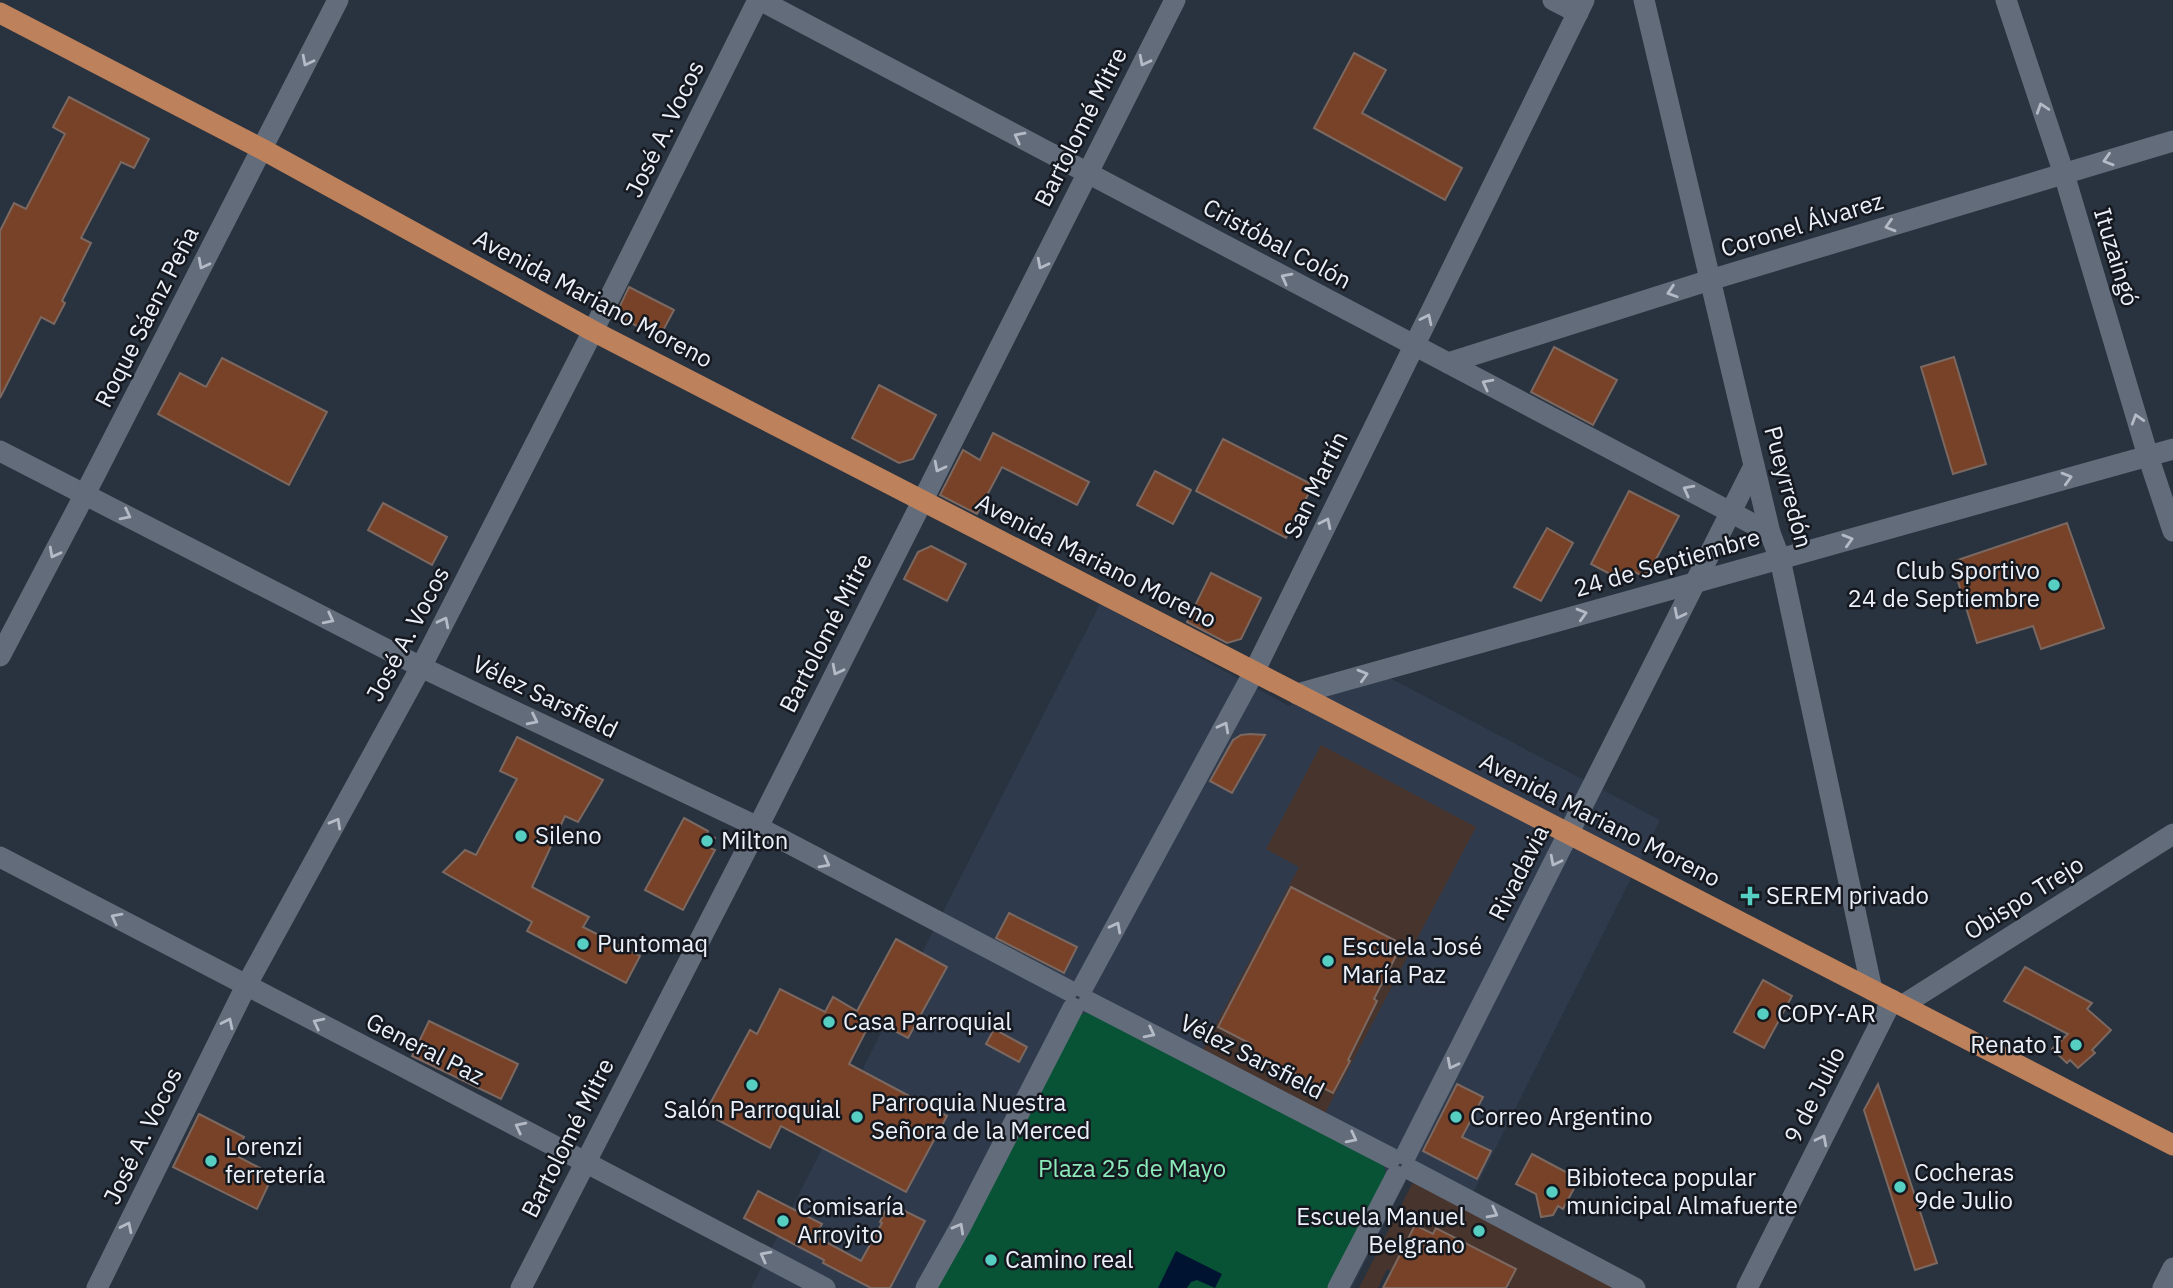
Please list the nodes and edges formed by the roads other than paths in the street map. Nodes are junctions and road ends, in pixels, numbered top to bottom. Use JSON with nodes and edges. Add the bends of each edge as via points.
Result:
{"nodes":[{"id":1,"x":338,"y":0,"type":"edge"},
{"id":2,"x":759,"y":0,"type":"edge"},
{"id":3,"x":1175,"y":0,"type":"edge"},
{"id":4,"x":1553,"y":0,"type":"edge"},
{"id":5,"x":1644,"y":0,"type":"edge"},
{"id":6,"x":2006,"y":0,"type":"edge"},
{"id":7,"x":1581,"y":6,"type":"edge"},
{"id":8,"x":0,"y":13,"type":"edge"},
{"id":9,"x":2173,"y":141,"type":"edge"},
{"id":10,"x":262,"y":149,"type":"junction"},
{"id":11,"x":1087,"y":173,"type":"junction"},
{"id":12,"x":2064,"y":174,"type":"junction"},
{"id":13,"x":1710,"y":280,"type":"junction"},
{"id":14,"x":593,"y":331,"type":"junction"},
{"id":15,"x":1414,"y":345,"type":"junction"},
{"id":16,"x":1448,"y":363,"type":"junction"},
{"id":17,"x":2173,"y":449,"type":"edge"},
{"id":18,"x":0,"y":451,"type":"edge"},
{"id":19,"x":2148,"y":456,"type":"junction"},
{"id":20,"x":1754,"y":466,"type":"junction"},
{"id":21,"x":85,"y":494,"type":"junction"},
{"id":22,"x":922,"y":502,"type":"junction"},
{"id":23,"x":1731,"y":512,"type":"junction"},
{"id":24,"x":2173,"y":531,"type":"edge"},
{"id":25,"x":1770,"y":533,"type":"junction"},
{"id":26,"x":1780,"y":559,"type":"junction"},
{"id":27,"x":1696,"y":582,"type":"junction"},
{"id":28,"x":0,"y":656,"type":"edge"},
{"id":29,"x":421,"y":667,"type":"junction"},
{"id":30,"x":1254,"y":672,"type":"junction"},
{"id":31,"x":1297,"y":694,"type":"junction"},
{"id":32,"x":758,"y":827,"type":"junction"},
{"id":33,"x":1569,"y":834,"type":"junction"},
{"id":34,"x":2173,"y":834,"type":"edge"},
{"id":35,"x":0,"y":857,"type":"edge"},
{"id":36,"x":246,"y":986,"type":"junction"},
{"id":37,"x":1872,"y":990,"type":"junction"},
{"id":38,"x":1078,"y":997,"type":"junction"},
{"id":39,"x":1898,"y":1003,"type":"junction"},
{"id":40,"x":2173,"y":1145,"type":"edge"},
{"id":41,"x":585,"y":1160,"type":"junction"},
{"id":42,"x":1401,"y":1165,"type":"junction"},
{"id":43,"x":2173,"y":1268,"type":"edge"},
{"id":44,"x":97,"y":1288,"type":"edge"},
{"id":45,"x":521,"y":1288,"type":"edge"},
{"id":46,"x":825,"y":1288,"type":"edge"},
{"id":47,"x":926,"y":1288,"type":"edge"},
{"id":48,"x":1338,"y":1288,"type":"edge"},
{"id":49,"x":1635,"y":1288,"type":"edge"},
{"id":50,"x":1747,"y":1288,"type":"edge"},
{"id":51,"x":2163,"y":1288,"type":"edge"}],
"edges":[{"from":1,"to":10,"type":"street","name":"Roque Sáenz Peña","one_way":true},
{"from":11,"to":2,"type":"street","name":"Cristóbal Colón","one_way":true},
{"from":2,"to":14,"type":"street","name":"José A. Vocos"},
{"from":3,"to":11,"type":"street","name":"Bartolomé Mitre","one_way":true},
{"from":4,"to":7,"type":"street"},
{"from":5,"to":13,"type":"street","name":"Pueyrredón"},
{"from":12,"to":6,"type":"street","name":"Ituzaingó","one_way":true},
{"from":15,"to":7,"type":"street","name":"San Martín","one_way":true},
{"from":8,"to":10,"type":"main road","name":"Avenida Mariano Moreno"},
{"from":9,"to":12,"type":"street","name":"Coronel Álvarez","one_way":true},
{"from":10,"to":14,"type":"main road","name":"Avenida Mariano Moreno"},
{"from":10,"to":21,"type":"street","name":"Roque Sáenz Peña","one_way":true},
{"from":15,"to":11,"type":"street","name":"Cristóbal Colón","one_way":true},
{"from":11,"to":22,"type":"street","name":"Bartolomé Mitre","one_way":true},
{"from":12,"to":13,"type":"street","name":"Coronel Álvarez","one_way":true},
{"from":19,"to":12,"type":"street","name":"Ituzaingó","one_way":true},
{"from":13,"to":16,"type":"street","name":"Coronel Álvarez","one_way":true},
{"from":13,"to":20,"type":"street","name":"Pueyrredón"},
{"from":14,"to":22,"type":"main road","name":"Avenida Mariano Moreno"},
{"from":29,"to":14,"type":"street","name":"José A. Vocos","one_way":true},
{"from":15,"to":16,"type":"street","name":"Cristóbal Colón"},
{"from":30,"to":15,"type":"street","name":"San Martín","one_way":true},
{"from":23,"to":16,"type":"street","name":"Cristóbal Colón","one_way":true},
{"from":17,"to":19,"type":"street","name":"24 de Septiembre"},
{"from":18,"to":21,"type":"street","name":"Vélez Sarsfield"},
{"from":19,"to":24,"type":"street","name":"Ituzaingó"},
{"from":26,"to":19,"type":"street","name":"24 de Septiembre","one_way":true},
{"from":20,"to":23,"type":"street","name":"Rivadavia"},
{"from":20,"to":25,"type":"street","name":"Pueyrredón"},
{"from":21,"to":28,"type":"street","name":"Roque Sáenz Peña","one_way":true},
{"from":21,"to":29,"type":"street","name":"Vélez Sarsfield","one_way":true},
{"from":22,"to":30,"type":"main road","name":"Avenida Mariano Moreno"},
{"from":22,"to":32,"type":"street","name":"Bartolomé Mitre","one_way":true},
{"from":23,"to":25,"type":"street","name":"Cristóbal Colón"},
{"from":23,"to":27,"type":"street","name":"Rivadavia"},
{"from":25,"to":26,"type":"street","name":"Pueyrredón"},
{"from":26,"to":27,"type":"street","name":"24 de Septiembre"},
{"from":26,"to":37,"type":"street","name":"Pueyrredón"},
{"from":31,"to":27,"type":"street","name":"24 de Septiembre","one_way":true},
{"from":27,"to":33,"type":"street","name":"Rivadavia","one_way":true},
{"from":29,"to":32,"type":"street","name":"Vélez Sarsfield","one_way":true},
{"from":36,"to":29,"type":"street","name":"José A. Vocos","one_way":true},
{"from":30,"to":31,"type":"main road","name":"Avenida Mariano Moreno"},
{"from":38,"to":30,"type":"street","name":"San Martín","one_way":true},
{"from":31,"to":33,"type":"main road","name":"Avenida Mariano Moreno"},
{"from":32,"to":38,"type":"street","name":"Vélez Sarsfield","one_way":true},
{"from":32,"to":41,"type":"street","name":"Bartolomé Mitre"},
{"from":33,"to":37,"type":"main road","name":"Avenida Mariano Moreno"},
{"from":33,"to":42,"type":"street","name":"Rivadavia","one_way":true},
{"from":34,"to":39,"type":"street","name":"Obispo Trejo"},
{"from":36,"to":35,"type":"street","name":"General Paz","one_way":true},
{"from":41,"to":36,"type":"street","name":"General Paz","one_way":true},
{"from":44,"to":36,"type":"street","name":"José A. Vocos","one_way":true},
{"from":37,"to":39,"type":"main road","name":"Avenida Mariano Moreno"},
{"from":38,"to":42,"type":"street","name":"Vélez Sarsfield","one_way":true},
{"from":47,"to":38,"type":"street","name":"San Martín","one_way":true},
{"from":39,"to":40,"type":"main road","name":"Avenida Mariano Moreno"},
{"from":50,"to":39,"type":"street","name":"9 de Julio","one_way":true},
{"from":41,"to":45,"type":"street","name":"Bartolomé Mitre"},
{"from":46,"to":41,"type":"street","name":"General Paz","one_way":true},
{"from":42,"to":48,"type":"street","name":"Rivadavia"},
{"from":42,"to":49,"type":"street","name":"Vélez Sarsfield","one_way":true},
{"from":43,"to":51,"type":"street"}]}
